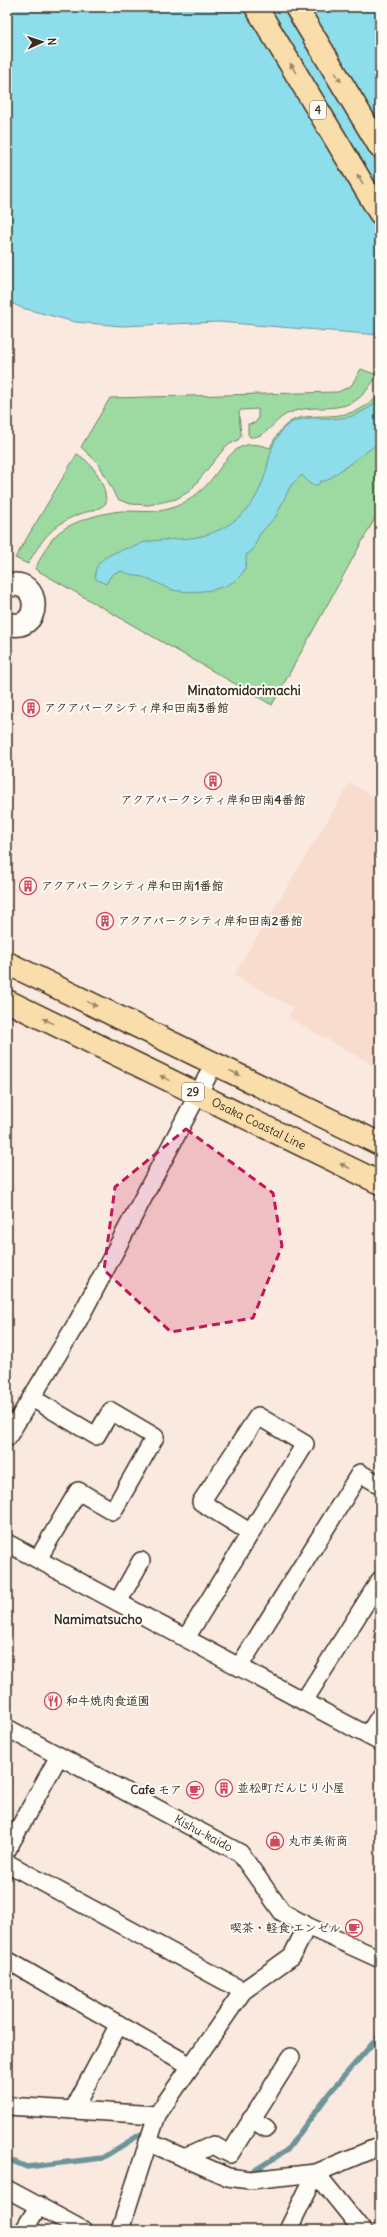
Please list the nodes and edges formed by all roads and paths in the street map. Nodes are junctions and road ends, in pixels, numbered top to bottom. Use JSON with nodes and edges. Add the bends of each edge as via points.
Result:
{"nodes":[{"id":1,"x":256,"y":7,"type":"edge"},
{"id":2,"x":296,"y":7,"type":"edge"},
{"id":3,"x":380,"y":147,"type":"edge"},
{"id":4,"x":380,"y":213,"type":"edge"},
{"id":5,"x":7,"y":586,"type":"edge"},
{"id":6,"x":7,"y":623,"type":"edge"},
{"id":7,"x":7,"y":963,"type":"edge"},
{"id":8,"x":7,"y":1001,"type":"edge"},
{"id":9,"x":214,"y":1064,"type":"junction"},
{"id":10,"x":198,"y":1094,"type":"junction"},
{"id":11,"x":380,"y":1144,"type":"edge"},
{"id":12,"x":380,"y":1183,"type":"edge"},
{"id":13,"x":32,"y":1398,"type":"junction"},
{"id":14,"x":9,"y":1431,"type":"edge"},
{"id":15,"x":380,"y":1485,"type":"edge"},
{"id":16,"x":251,"y":1533,"type":"junction"},
{"id":17,"x":7,"y":1543,"type":"edge"},
{"id":18,"x":38,"y":1559,"type":"junction"},
{"id":19,"x":141,"y":1561,"type":"dead end"},
{"id":20,"x":380,"y":1580,"type":"edge"},
{"id":21,"x":118,"y":1602,"type":"junction"},
{"id":22,"x":186,"y":1638,"type":"junction"},
{"id":23,"x":239,"y":1667,"type":"junction"},
{"id":24,"x":304,"y":1701,"type":"junction"},
{"id":25,"x":380,"y":1716,"type":"edge"},
{"id":26,"x":7,"y":1728,"type":"edge"},
{"id":27,"x":374,"y":1739,"type":"edge"},
{"id":28,"x":59,"y":1756,"type":"junction"},
{"id":29,"x":7,"y":1850,"type":"edge"},
{"id":30,"x":7,"y":1863,"type":"edge"},
{"id":31,"x":307,"y":1926,"type":"junction"},
{"id":32,"x":380,"y":1959,"type":"edge"},
{"id":33,"x":7,"y":1960,"type":"edge"},
{"id":34,"x":243,"y":1991,"type":"junction"},
{"id":35,"x":119,"y":2024,"type":"junction"},
{"id":36,"x":291,"y":2057,"type":"dead end"},
{"id":37,"x":191,"y":2066,"type":"junction"},
{"id":38,"x":7,"y":2106,"type":"edge"},
{"id":39,"x":73,"y":2110,"type":"junction"},
{"id":40,"x":157,"y":2115,"type":"junction"},
{"id":41,"x":251,"y":2120,"type":"junction"},
{"id":42,"x":266,"y":2128,"type":"dead end"},
{"id":43,"x":148,"y":2142,"type":"junction"},
{"id":44,"x":380,"y":2146,"type":"edge"},
{"id":45,"x":184,"y":2158,"type":"junction"},
{"id":46,"x":316,"y":2173,"type":"junction"},
{"id":47,"x":7,"y":2189,"type":"edge"},
{"id":48,"x":39,"y":2205,"type":"junction"},
{"id":49,"x":24,"y":2230,"type":"edge"},
{"id":50,"x":83,"y":2230,"type":"edge"},
{"id":51,"x":120,"y":2230,"type":"edge"},
{"id":52,"x":288,"y":2230,"type":"edge"},
{"id":53,"x":362,"y":2230,"type":"edge"}],
"edges":[{"from":4,"to":1,"type":"main road","number":"4","one_way":true},
{"from":2,"to":3,"type":"main road","one_way":true},
{"from":5,"to":6,"type":"street","via":[[20,585],[28,590],[33,598],[34,608],[31,617],[24,623]]},
{"from":7,"to":9,"type":"main road","one_way":true},
{"from":10,"to":8,"type":"main road","name":"Osaka Coastal Line","number":"29","one_way":true},
{"from":9,"to":10,"type":"street"},
{"from":9,"to":11,"type":"main road","one_way":true},
{"from":12,"to":10,"type":"main road","name":"Osaka Coastal Line","number":"29","one_way":true},
{"from":10,"to":13,"type":"street","via":[[78,1321]]},
{"from":13,"to":14,"type":"street"},
{"from":13,"to":18,"type":"street","via":[[96,1436],[111,1411],[156,1437],[113,1511],[78,1491]]},
{"from":15,"to":23,"type":"street","via":[[360,1473]]},
{"from":16,"to":16,"type":"street","via":[[305,1444],[258,1416],[200,1502]]},
{"from":16,"to":22,"type":"street"},
{"from":17,"to":18,"type":"street"},
{"from":18,"to":21,"type":"street"},
{"from":19,"to":21,"type":"street"},
{"from":20,"to":24,"type":"street"},
{"from":21,"to":22,"type":"street"},
{"from":22,"to":23,"type":"street"},
{"from":23,"to":24,"type":"street"},
{"from":24,"to":27,"type":"street"},
{"from":25,"to":27,"type":"street"},
{"from":26,"to":28,"type":"street","name":"Kishu-kaido"},
{"from":28,"to":29,"type":"street"},
{"from":28,"to":31,"type":"street","name":"Kishu-kaido","via":[[240,1853],[282,1912]]},
{"from":30,"to":34,"type":"street"},
{"from":31,"to":32,"type":"street","name":"Kishu-kaido"},
{"from":31,"to":34,"type":"street","via":[[292,1956]]},
{"from":33,"to":35,"type":"street"},
{"from":34,"to":37,"type":"street"},
{"from":35,"to":37,"type":"street"},
{"from":35,"to":39,"type":"street"},
{"from":36,"to":41,"type":"street","via":[[261,2089]]},
{"from":37,"to":40,"type":"street"},
{"from":38,"to":39,"type":"street"},
{"from":39,"to":40,"type":"street"},
{"from":40,"to":43,"type":"street"},
{"from":41,"to":42,"type":"street"},
{"from":41,"to":45,"type":"street","via":[[230,2154],[213,2145]]},
{"from":43,"to":45,"type":"street"},
{"from":43,"to":51,"type":"street"},
{"from":44,"to":46,"type":"street"},
{"from":45,"to":46,"type":"street","via":[[228,2177],[250,2180]]},
{"from":46,"to":52,"type":"street"},
{"from":46,"to":53,"type":"street"},
{"from":47,"to":48,"type":"street"},
{"from":48,"to":49,"type":"street"},
{"from":48,"to":50,"type":"street"}]}
